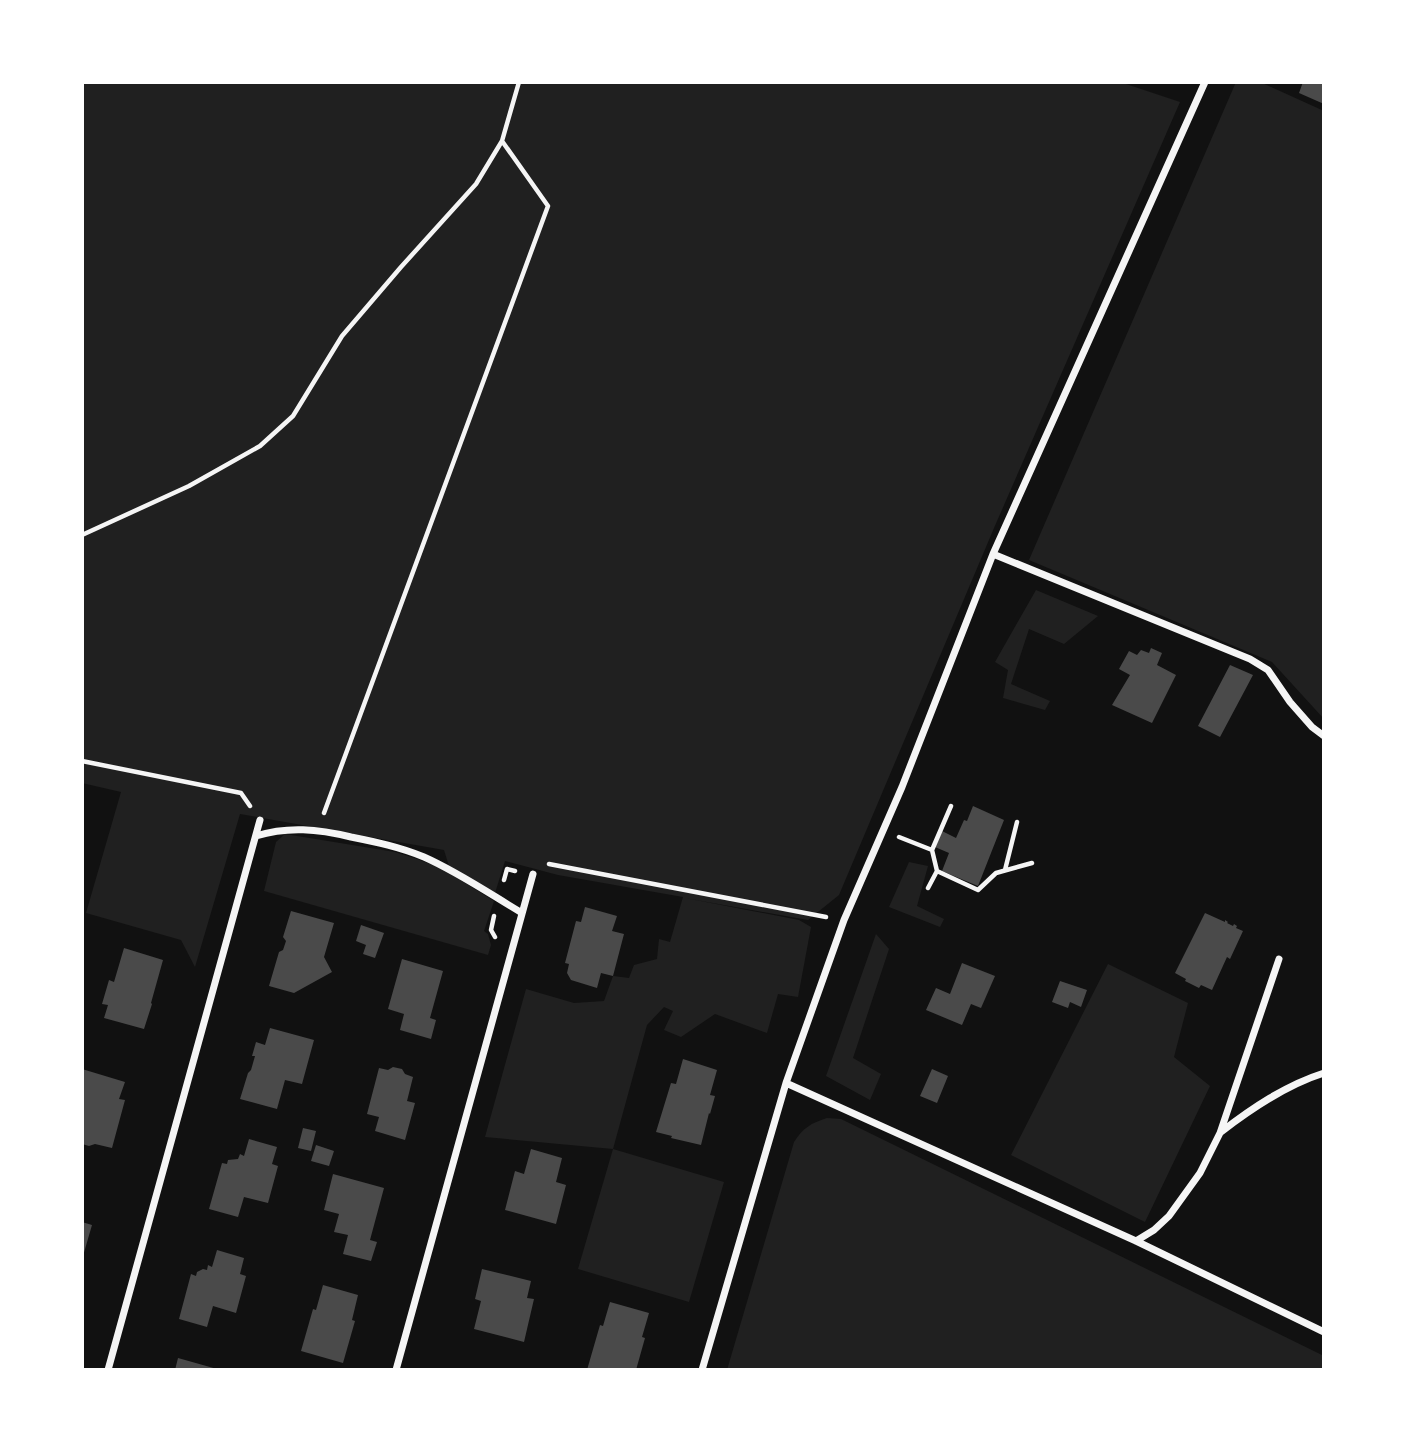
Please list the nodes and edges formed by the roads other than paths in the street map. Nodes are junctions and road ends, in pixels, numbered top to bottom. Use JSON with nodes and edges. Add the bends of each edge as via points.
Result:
{"nodes":[{"id":1,"x":1205,"y":82,"type":"edge"},
{"id":2,"x":993,"y":554,"type":"junction"},
{"id":3,"x":1324,"y":736,"type":"edge"},
{"id":4,"x":260,"y":820,"type":"road end"},
{"id":5,"x":256,"y":836,"type":"junction"},
{"id":6,"x":533,"y":874,"type":"dead end"},
{"id":7,"x":522,"y":913,"type":"junction"},
{"id":8,"x":1279,"y":959,"type":"dead end"},
{"id":9,"x":1324,"y":1073,"type":"edge"},
{"id":10,"x":786,"y":1083,"type":"junction"},
{"id":11,"x":1220,"y":1133,"type":"junction"},
{"id":12,"x":1136,"y":1241,"type":"junction"},
{"id":13,"x":1324,"y":1332,"type":"edge"},
{"id":14,"x":108,"y":1370,"type":"edge"},
{"id":15,"x":397,"y":1370,"type":"edge"},
{"id":16,"x":702,"y":1370,"type":"edge"}],
"edges":[{"from":1,"to":2,"type":"street"},
{"from":2,"to":3,"type":"street","via":[[1250,659],[1268,670],[1290,702]]},
{"from":2,"to":10,"type":"street","via":[[844,920]]},
{"from":4,"to":5,"type":"street"},
{"from":5,"to":7,"type":"street","via":[[317,830],[388,845],[423,856]]},
{"from":5,"to":14,"type":"street"},
{"from":6,"to":7,"type":"street"},
{"from":7,"to":15,"type":"street"},
{"from":8,"to":11,"type":"street"},
{"from":9,"to":11,"type":"street","via":[[1267,1100]]},
{"from":10,"to":12,"type":"street"},
{"from":10,"to":16,"type":"street"},
{"from":11,"to":12,"type":"street","via":[[1200,1173],[1169,1216]]},
{"from":12,"to":13,"type":"street"}]}
